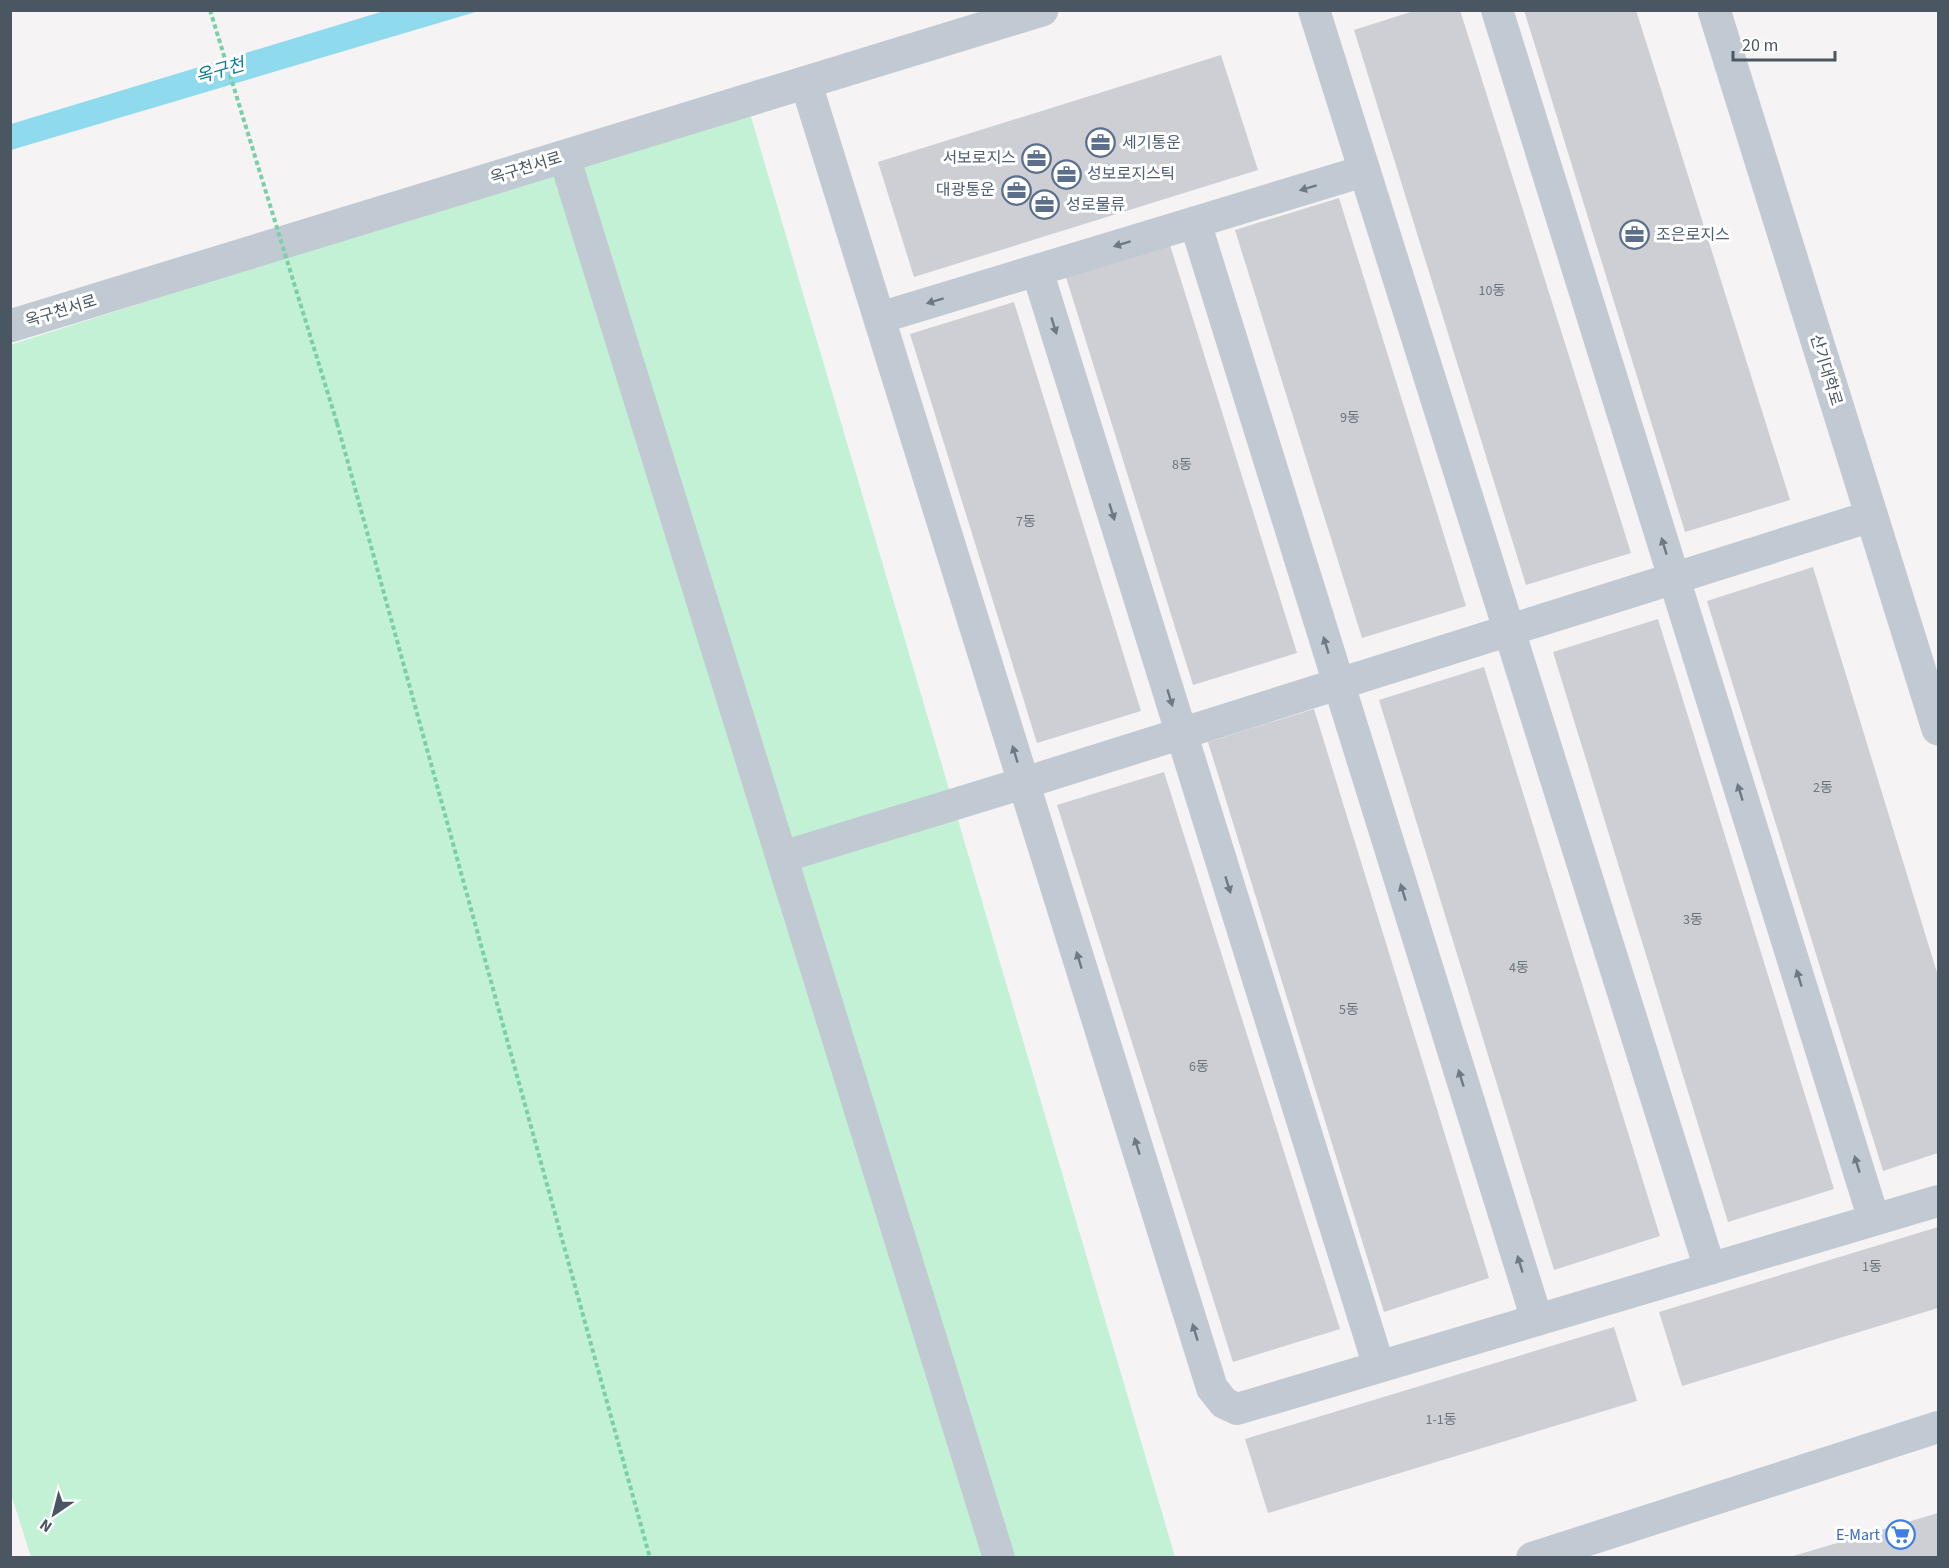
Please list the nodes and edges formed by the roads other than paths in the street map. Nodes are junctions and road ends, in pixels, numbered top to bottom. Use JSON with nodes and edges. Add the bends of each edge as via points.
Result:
{"nodes":[{"id":1,"x":1042,"y":10,"type":"edge"},
{"id":2,"x":1314,"y":10,"type":"edge"},
{"id":3,"x":1497,"y":10,"type":"edge"},
{"id":4,"x":1714,"y":10,"type":"edge"},
{"id":5,"x":806,"y":83,"type":"junction"},
{"id":6,"x":564,"y":156,"type":"junction"},
{"id":7,"x":1364,"y":171,"type":"junction"},
{"id":8,"x":1195,"y":222,"type":"junction"},
{"id":9,"x":1037,"y":270,"type":"junction"},
{"id":10,"x":879,"y":318,"type":"junction"},
{"id":11,"x":10,"y":326,"type":"edge"},
{"id":12,"x":1872,"y":516,"type":"junction"},
{"id":13,"x":1674,"y":579,"type":"junction"},
{"id":14,"x":1509,"y":630,"type":"junction"},
{"id":15,"x":1338,"y":684,"type":"junction"},
{"id":16,"x":1938,"y":729,"type":"edge"},
{"id":17,"x":1181,"y":734,"type":"junction"},
{"id":18,"x":1024,"y":783,"type":"junction"},
{"id":19,"x":782,"y":857,"type":"junction"},
{"id":20,"x":1938,"y":1201,"type":"edge"},
{"id":21,"x":1874,"y":1220,"type":"junction"},
{"id":22,"x":1710,"y":1269,"type":"junction"},
{"id":23,"x":1537,"y":1320,"type":"junction"},
{"id":24,"x":1378,"y":1367,"type":"junction"},
{"id":25,"x":1938,"y":1427,"type":"edge"},
{"id":26,"x":999,"y":1557,"type":"edge"},
{"id":27,"x":1532,"y":1557,"type":"edge"}],
"edges":[{"from":1,"to":5,"type":"street","name":"옥구천서로"},
{"from":2,"to":7,"type":"street"},
{"from":13,"to":3,"type":"street","one_way":true},
{"from":4,"to":12,"type":"street","name":"산기대학로"},
{"from":5,"to":6,"type":"street","name":"옥구천서로"},
{"from":5,"to":10,"type":"street"},
{"from":6,"to":11,"type":"street","name":"옥구천서로"},
{"from":6,"to":19,"type":"street"},
{"from":7,"to":8,"type":"street","one_way":true},
{"from":7,"to":14,"type":"street"},
{"from":8,"to":9,"type":"street","one_way":true},
{"from":15,"to":8,"type":"street","one_way":true},
{"from":9,"to":10,"type":"street","one_way":true},
{"from":9,"to":17,"type":"street","one_way":true},
{"from":18,"to":10,"type":"street","one_way":true},
{"from":12,"to":13,"type":"street"},
{"from":12,"to":16,"type":"street","name":"산기대학로"},
{"from":13,"to":14,"type":"street"},
{"from":21,"to":13,"type":"street","one_way":true},
{"from":14,"to":15,"type":"street"},
{"from":14,"to":22,"type":"street"},
{"from":15,"to":17,"type":"street"},
{"from":23,"to":15,"type":"street","one_way":true},
{"from":17,"to":18,"type":"street"},
{"from":17,"to":24,"type":"street","one_way":true},
{"from":18,"to":19,"type":"street"},
{"from":24,"to":18,"type":"street","one_way":true,"via":[[1237,1409],[1224,1403],[1212,1388]]},
{"from":19,"to":26,"type":"street"},
{"from":20,"to":21,"type":"street"},
{"from":21,"to":22,"type":"street"},
{"from":22,"to":23,"type":"street"},
{"from":23,"to":24,"type":"street"},
{"from":25,"to":27,"type":"street"}]}
